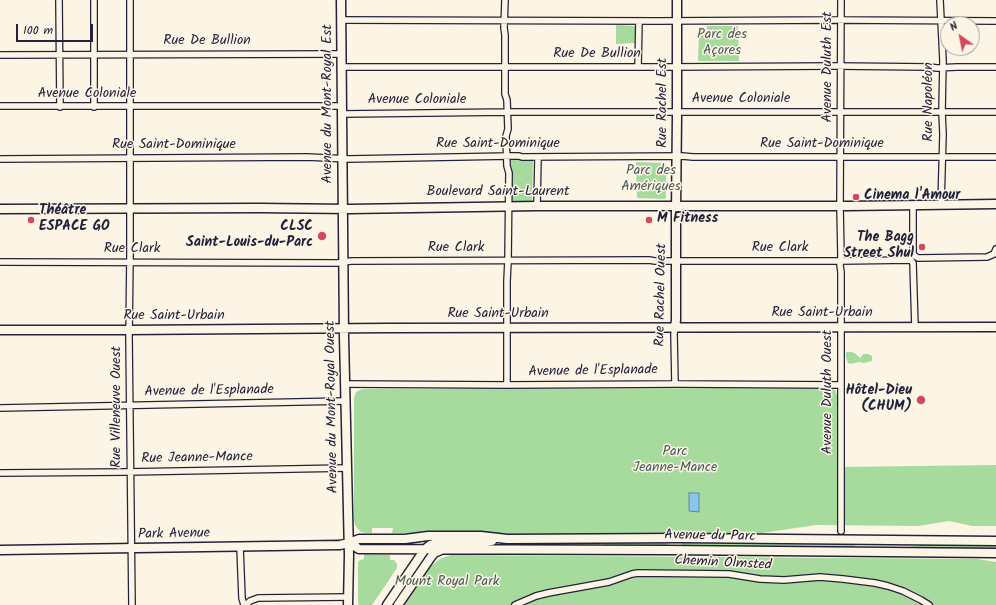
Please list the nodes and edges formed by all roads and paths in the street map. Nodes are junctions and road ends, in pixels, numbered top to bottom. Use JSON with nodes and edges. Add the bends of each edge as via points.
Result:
{"nodes":[{"id":1,"x":59,"y":0,"type":"edge"},
{"id":2,"x":94,"y":0,"type":"edge"},
{"id":3,"x":130,"y":0,"type":"edge"},
{"id":4,"x":341,"y":0,"type":"edge"},
{"id":5,"x":505,"y":0,"type":"edge"},
{"id":6,"x":677,"y":0,"type":"edge"},
{"id":7,"x":841,"y":0,"type":"edge"},
{"id":8,"x":940,"y":0,"type":"edge"},
{"id":9,"x":941,"y":16,"type":"edge"},
{"id":10,"x":341,"y":20,"type":"junction"},
{"id":11,"x":840,"y":20,"type":"junction"},
{"id":12,"x":940,"y":20,"type":"edge"},
{"id":13,"x":505,"y":21,"type":"junction"},
{"id":14,"x":639,"y":21,"type":"junction"},
{"id":15,"x":677,"y":21,"type":"junction"},
{"id":16,"x":980,"y":21,"type":"edge"},
{"id":17,"x":996,"y":21,"type":"edge"},
{"id":18,"x":341,"y":54,"type":"junction"},
{"id":19,"x":0,"y":55,"type":"edge"},
{"id":20,"x":60,"y":55,"type":"junction"},
{"id":21,"x":94,"y":55,"type":"junction"},
{"id":22,"x":130,"y":55,"type":"junction"},
{"id":23,"x":942,"y":56,"type":"edge"},
{"id":24,"x":996,"y":66,"type":"edge"},
{"id":25,"x":342,"y":67,"type":"junction"},
{"id":26,"x":505,"y":67,"type":"junction"},
{"id":27,"x":638,"y":67,"type":"junction"},
{"id":28,"x":677,"y":67,"type":"junction"},
{"id":29,"x":840,"y":67,"type":"junction"},
{"id":30,"x":942,"y":68,"type":"junction"},
{"id":31,"x":0,"y":106,"type":"edge"},
{"id":32,"x":60,"y":107,"type":"junction"},
{"id":33,"x":94,"y":107,"type":"junction"},
{"id":34,"x":130,"y":107,"type":"junction"},
{"id":35,"x":342,"y":110,"type":"junction"},
{"id":36,"x":507,"y":112,"type":"junction"},
{"id":37,"x":677,"y":112,"type":"junction"},
{"id":38,"x":841,"y":112,"type":"junction"},
{"id":39,"x":942,"y":112,"type":"junction"},
{"id":40,"x":996,"y":112,"type":"edge"},
{"id":41,"x":507,"y":156,"type":"junction"},
{"id":42,"x":677,"y":156,"type":"junction"},
{"id":43,"x":538,"y":157,"type":"junction"},
{"id":44,"x":841,"y":157,"type":"junction"},
{"id":45,"x":942,"y":157,"type":"junction"},
{"id":46,"x":996,"y":157,"type":"edge"},
{"id":47,"x":130,"y":158,"type":"junction"},
{"id":48,"x":0,"y":159,"type":"edge"},
{"id":49,"x":342,"y":159,"type":"junction"},
{"id":50,"x":913,"y":205,"type":"junction"},
{"id":51,"x":941,"y":205,"type":"junction"},
{"id":52,"x":996,"y":205,"type":"edge"},
{"id":53,"x":508,"y":206,"type":"junction"},
{"id":54,"x":537,"y":206,"type":"junction"},
{"id":55,"x":676,"y":206,"type":"junction"},
{"id":56,"x":840,"y":206,"type":"junction"},
{"id":57,"x":0,"y":209,"type":"edge"},
{"id":58,"x":130,"y":209,"type":"junction"},
{"id":59,"x":343,"y":209,"type":"junction"},
{"id":60,"x":995,"y":251,"type":"edge"},
{"id":61,"x":914,"y":258,"type":"junction"},
{"id":62,"x":508,"y":261,"type":"junction"},
{"id":63,"x":676,"y":261,"type":"junction"},
{"id":64,"x":840,"y":261,"type":"junction"},
{"id":65,"x":0,"y":262,"type":"edge"},
{"id":66,"x":130,"y":262,"type":"junction"},
{"id":67,"x":344,"y":262,"type":"junction"},
{"id":68,"x":914,"y":327,"type":"junction"},
{"id":69,"x":996,"y":327,"type":"edge"},
{"id":70,"x":344,"y":328,"type":"junction"},
{"id":71,"x":507,"y":328,"type":"junction"},
{"id":72,"x":674,"y":328,"type":"junction"},
{"id":73,"x":841,"y":328,"type":"junction"},
{"id":74,"x":0,"y":330,"type":"edge"},
{"id":75,"x":130,"y":330,"type":"junction"},
{"id":76,"x":345,"y":384,"type":"junction"},
{"id":77,"x":675,"y":384,"type":"junction"},
{"id":78,"x":841,"y":384,"type":"junction"},
{"id":79,"x":507,"y":385,"type":"junction"},
{"id":80,"x":346,"y":401,"type":"junction"},
{"id":81,"x":130,"y":406,"type":"junction"},
{"id":82,"x":0,"y":408,"type":"edge"},
{"id":83,"x":347,"y":468,"type":"junction"},
{"id":84,"x":130,"y":472,"type":"junction"},
{"id":85,"x":0,"y":474,"type":"edge"},
{"id":86,"x":841,"y":531,"type":"dead end"},
{"id":87,"x":507,"y":539,"type":"junction"},
{"id":88,"x":996,"y":541,"type":"edge"},
{"id":89,"x":349,"y":543,"type":"junction"},
{"id":90,"x":240,"y":547,"type":"junction"},
{"id":91,"x":131,"y":548,"type":"junction"},
{"id":92,"x":425,"y":549,"type":"junction"},
{"id":93,"x":445,"y":549,"type":"junction"},
{"id":94,"x":0,"y":550,"type":"edge"},
{"id":95,"x":996,"y":553,"type":"edge"},
{"id":96,"x":348,"y":601,"type":"edge"},
{"id":97,"x":132,"y":605,"type":"edge"},
{"id":98,"x":245,"y":605,"type":"edge"},
{"id":99,"x":387,"y":605,"type":"edge"},
{"id":100,"x":398,"y":605,"type":"edge"},
{"id":101,"x":515,"y":605,"type":"edge"},
{"id":102,"x":929,"y":605,"type":"edge"}],
"edges":[{"from":1,"to":20,"type":"street"},
{"from":2,"to":21,"type":"street"},
{"from":3,"to":22,"type":"street","name":"Rue Villeneuve Ouest"},
{"from":4,"to":10,"type":"main road","name":"Avenue du Mont-Royal Est"},
{"from":5,"to":13,"type":"street"},
{"from":6,"to":15,"type":"main road","name":"Rue Rachel Est"},
{"from":7,"to":11,"type":"street","name":"Avenue Duluth Est"},
{"from":8,"to":9,"type":"street","name":"Rue Napoléon"},
{"from":10,"to":13,"type":"street"},
{"from":10,"to":18,"type":"main road","name":"Avenue du Mont-Royal Est"},
{"from":11,"to":12,"type":"street"},
{"from":11,"to":15,"type":"street"},
{"from":11,"to":29,"type":"street","name":"Avenue Duluth Est"},
{"from":13,"to":14,"type":"street"},
{"from":13,"to":26,"type":"street"},
{"from":14,"to":15,"type":"street"},
{"from":14,"to":27,"type":"street"},
{"from":15,"to":28,"type":"main road","name":"Rue Rachel Est"},
{"from":16,"to":17,"type":"street"},
{"from":18,"to":22,"type":"street","name":"Rue De Bullion"},
{"from":18,"to":25,"type":"main road","name":"Avenue du Mont-Royal Est"},
{"from":19,"to":20,"type":"street","name":"Rue De Bullion"},
{"from":20,"to":21,"type":"street","name":"Rue De Bullion"},
{"from":20,"to":32,"type":"street"},
{"from":21,"to":22,"type":"street","name":"Rue De Bullion"},
{"from":21,"to":33,"type":"street"},
{"from":22,"to":34,"type":"street","name":"Rue Villeneuve Ouest"},
{"from":23,"to":30,"type":"street","name":"Rue Napoléon"},
{"from":24,"to":30,"type":"street","name":"Rue De Bullion"},
{"from":25,"to":26,"type":"street","name":"Rue De Bullion"},
{"from":25,"to":35,"type":"main road","name":"Avenue du Mont-Royal Est"},
{"from":26,"to":27,"type":"street","name":"Rue De Bullion"},
{"from":26,"to":36,"type":"street"},
{"from":27,"to":28,"type":"street","name":"Rue De Bullion"},
{"from":28,"to":29,"type":"street","name":"Rue De Bullion"},
{"from":28,"to":37,"type":"main road","name":"Rue Rachel Est"},
{"from":29,"to":30,"type":"street","name":"Rue De Bullion"},
{"from":29,"to":38,"type":"street","name":"Avenue Duluth Est"},
{"from":30,"to":39,"type":"street","name":"Rue Napoléon"},
{"from":31,"to":32,"type":"street","name":"Avenue Coloniale"},
{"from":32,"to":33,"type":"street","name":"Avenue Coloniale"},
{"from":33,"to":34,"type":"street","name":"Avenue Coloniale"},
{"from":34,"to":35,"type":"street","name":"Avenue Coloniale"},
{"from":34,"to":47,"type":"street","name":"Rue Villeneuve Ouest"},
{"from":35,"to":36,"type":"street","name":"Avenue Coloniale"},
{"from":35,"to":49,"type":"main road","name":"Avenue du Mont-Royal Est"},
{"from":36,"to":37,"type":"street","name":"Avenue Coloniale"},
{"from":36,"to":41,"type":"street"},
{"from":37,"to":38,"type":"street","name":"Avenue Coloniale"},
{"from":37,"to":42,"type":"main road","name":"Rue Rachel Est"},
{"from":38,"to":39,"type":"street","name":"Avenue Coloniale"},
{"from":38,"to":44,"type":"street","name":"Avenue Duluth Est"},
{"from":39,"to":40,"type":"street","name":"Avenue Coloniale"},
{"from":39,"to":45,"type":"street","name":"Rue Napoléon"},
{"from":41,"to":43,"type":"street","name":"Rue Saint-Dominique"},
{"from":41,"to":49,"type":"street","name":"Rue Saint-Dominique"},
{"from":41,"to":53,"type":"street"},
{"from":42,"to":43,"type":"street","name":"Rue Saint-Dominique"},
{"from":42,"to":44,"type":"street","name":"Rue Saint-Dominique"},
{"from":42,"to":55,"type":"main road","name":"Rue Rachel Est"},
{"from":43,"to":54,"type":"street"},
{"from":44,"to":45,"type":"street","name":"Rue Saint-Dominique"},
{"from":44,"to":56,"type":"street","name":"Avenue Duluth Est"},
{"from":45,"to":46,"type":"street","name":"Rue Saint-Dominique"},
{"from":45,"to":51,"type":"street","name":"Rue Napoléon"},
{"from":47,"to":48,"type":"street","name":"Rue Saint-Dominique"},
{"from":47,"to":49,"type":"street","name":"Rue Saint-Dominique"},
{"from":47,"to":58,"type":"street","name":"Rue Villeneuve Ouest"},
{"from":49,"to":59,"type":"main road","name":"Avenue du Mont-Royal Est"},
{"from":50,"to":51,"type":"main road","name":"Boulevard Saint-Laurent"},
{"from":50,"to":56,"type":"main road","name":"Boulevard Saint-Laurent"},
{"from":50,"to":61,"type":"street"},
{"from":51,"to":52,"type":"main road","name":"Boulevard Saint-Laurent"},
{"from":53,"to":54,"type":"main road","name":"Boulevard Saint-Laurent"},
{"from":53,"to":59,"type":"main road","name":"Boulevard Saint-Laurent"},
{"from":53,"to":62,"type":"street"},
{"from":54,"to":55,"type":"main road","name":"Boulevard Saint-Laurent"},
{"from":55,"to":56,"type":"main road","name":"Boulevard Saint-Laurent"},
{"from":55,"to":63,"type":"main road","name":"Rue Rachel Ouest"},
{"from":56,"to":64,"type":"street","name":"Avenue Duluth Ouest"},
{"from":57,"to":58,"type":"main road","name":"Boulevard Saint-Laurent"},
{"from":58,"to":59,"type":"main road","name":"Boulevard Saint-Laurent"},
{"from":58,"to":66,"type":"street","name":"Rue Villeneuve Ouest"},
{"from":59,"to":67,"type":"main road","name":"Avenue du Mont-Royal Ouest"},
{"from":60,"to":61,"type":"street","name":"Rue Clark","via":[[987,257]]},
{"from":61,"to":64,"type":"street","name":"Rue Clark"},
{"from":61,"to":68,"type":"street"},
{"from":62,"to":63,"type":"street","name":"Rue Clark"},
{"from":62,"to":67,"type":"street","name":"Rue Clark"},
{"from":62,"to":71,"type":"street"},
{"from":63,"to":64,"type":"street","name":"Rue Clark"},
{"from":63,"to":72,"type":"main road","name":"Rue Rachel Ouest"},
{"from":64,"to":73,"type":"street","name":"Avenue Duluth Ouest"},
{"from":65,"to":66,"type":"street","name":"Rue Clark"},
{"from":66,"to":67,"type":"street","name":"Rue Clark"},
{"from":66,"to":75,"type":"street","name":"Rue Villeneuve Ouest"},
{"from":67,"to":70,"type":"main road","name":"Avenue du Mont-Royal Ouest"},
{"from":68,"to":69,"type":"main road","name":"Rue Saint-Urbain"},
{"from":68,"to":73,"type":"main road","name":"Rue Saint-Urbain"},
{"from":70,"to":71,"type":"main road","name":"Rue Saint-Urbain"},
{"from":70,"to":75,"type":"main road","name":"Rue Saint-Urbain"},
{"from":70,"to":76,"type":"main road","name":"Avenue du Mont-Royal Ouest"},
{"from":71,"to":72,"type":"main road","name":"Rue Saint-Urbain"},
{"from":71,"to":79,"type":"street"},
{"from":72,"to":73,"type":"main road","name":"Rue Saint-Urbain"},
{"from":72,"to":77,"type":"street","name":"Rue Rachel Ouest"},
{"from":73,"to":78,"type":"street","name":"Avenue Duluth Ouest"},
{"from":74,"to":75,"type":"main road","name":"Rue Saint-Urbain"},
{"from":75,"to":81,"type":"street","name":"Rue Villeneuve Ouest"},
{"from":76,"to":79,"type":"street","name":"Avenue de l'Esplanade"},
{"from":76,"to":80,"type":"main road","name":"Avenue du Mont-Royal Ouest"},
{"from":77,"to":78,"type":"street","name":"Avenue de l'Esplanade"},
{"from":77,"to":79,"type":"street","name":"Avenue de l'Esplanade"},
{"from":78,"to":86,"type":"street","name":"Avenue Duluth Ouest"},
{"from":80,"to":81,"type":"street","name":"Avenue de l'Esplanade"},
{"from":80,"to":83,"type":"main road","name":"Avenue du Mont-Royal Ouest"},
{"from":81,"to":82,"type":"street","name":"Avenue de l'Esplanade"},
{"from":81,"to":84,"type":"street","name":"Rue Villeneuve Ouest"},
{"from":83,"to":84,"type":"street","name":"Rue Jeanne-Mance"},
{"from":83,"to":89,"type":"main road","name":"Avenue du Mont-Royal Ouest"},
{"from":84,"to":85,"type":"street","name":"Rue Jeanne-Mance"},
{"from":84,"to":91,"type":"street","name":"Rue Villeneuve Ouest"},
{"from":87,"to":88,"type":"main road","name":"Avenue du Parc"},
{"from":87,"to":89,"type":"main road","name":"Avenue du Parc","via":[[482,536],[428,536],[405,539],[359,538]]},
{"from":87,"to":92,"type":"main road","name":"Avenue du Parc","via":[[439,542]]},
{"from":89,"to":90,"type":"main road","name":"Park Avenue"},
{"from":89,"to":92,"type":"main road","name":"Avenue du Parc","via":[[359,549]]},
{"from":89,"to":96,"type":"main road","name":"Avenue du Mont-Royal Ouest"},
{"from":90,"to":91,"type":"main road","name":"Park Avenue"},
{"from":90,"to":98,"type":"street","via":[[242,598]]},
{"from":91,"to":94,"type":"main road","name":"Park Avenue"},
{"from":91,"to":97,"type":"street","name":"Rue Villeneuve Ouest"},
{"from":92,"to":93,"type":"main road","name":"Avenue du Parc"},
{"from":92,"to":99,"type":"main road"},
{"from":93,"to":95,"type":"main road","name":"Avenue du Parc"},
{"from":93,"to":100,"type":"main road","via":[[431,557]]},
{"from":96,"to":98,"type":"street","via":[[258,598]]},
{"from":101,"to":102,"type":"street","name":"Chemin Olmsted","via":[[536,596],[608,582],[638,573],[729,574],[784,580],[843,578],[888,586]]}]}
